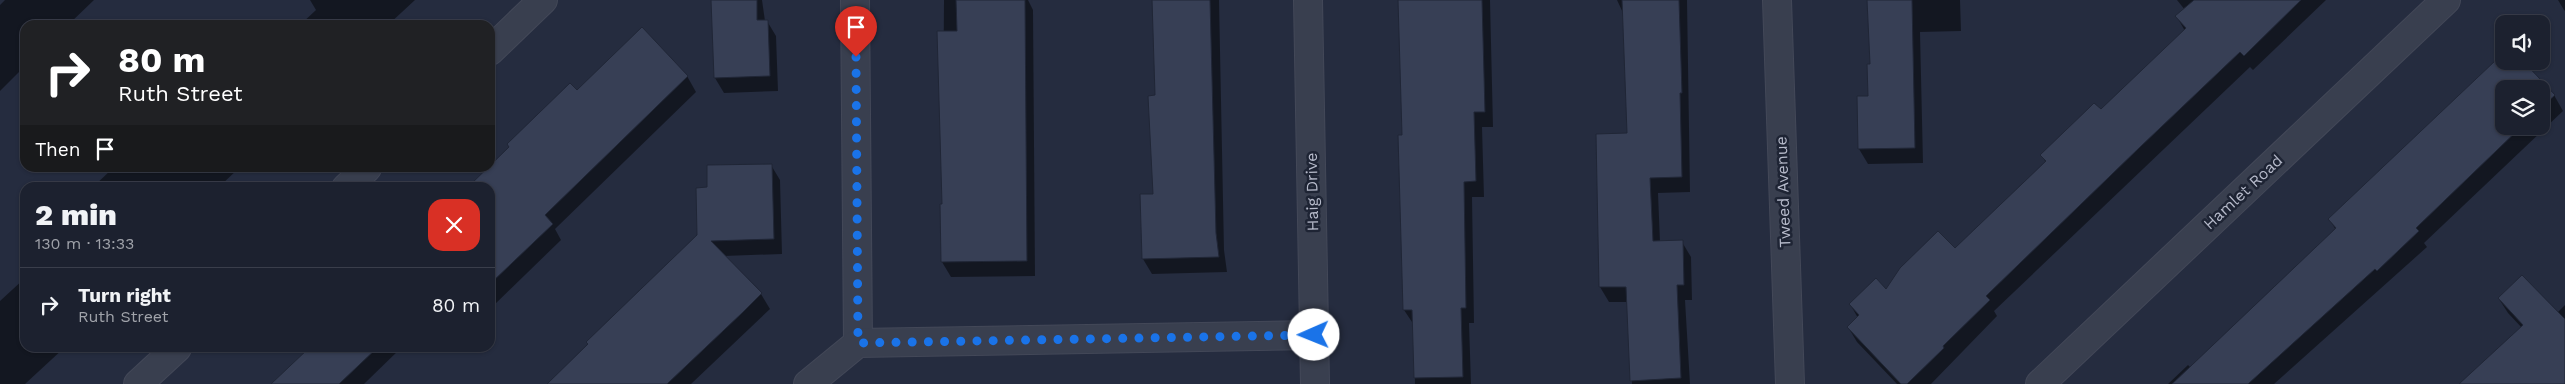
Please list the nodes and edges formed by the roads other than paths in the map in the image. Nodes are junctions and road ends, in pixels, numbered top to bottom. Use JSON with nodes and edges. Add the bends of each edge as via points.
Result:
{"nodes":[{"id":1,"x":543,"y":0,"type":"edge"},
{"id":2,"x":855,"y":0,"type":"edge"},
{"id":3,"x":1308,"y":0,"type":"edge"},
{"id":4,"x":1777,"y":0,"type":"edge"},
{"id":5,"x":2446,"y":0,"type":"edge"},
{"id":6,"x":495,"y":46,"type":"edge"},
{"id":7,"x":363,"y":172,"type":"edge"},
{"id":8,"x":352,"y":182,"type":"edge"},
{"id":9,"x":1314,"y":335,"type":"junction"},
{"id":10,"x":858,"y":343,"type":"junction"},
{"id":11,"x":173,"y":352,"type":"edge"},
{"id":12,"x":138,"y":384,"type":"edge"},
{"id":13,"x":808,"y":384,"type":"edge"},
{"id":14,"x":1315,"y":384,"type":"edge"},
{"id":15,"x":1790,"y":384,"type":"edge"},
{"id":16,"x":2040,"y":384,"type":"edge"}],
"edges":[{"from":1,"to":6,"type":"street"},
{"from":2,"to":10,"type":"street"},
{"from":3,"to":9,"type":"street","name":"Haig Drive"},
{"from":4,"to":15,"type":"street","name":"Tweed Avenue"},
{"from":5,"to":16,"type":"street","name":"Hamlet Road"},
{"from":7,"to":8,"type":"street"},
{"from":9,"to":10,"type":"street"},
{"from":9,"to":14,"type":"street","name":"Haig Drive"},
{"from":10,"to":13,"type":"street"},
{"from":11,"to":12,"type":"street"}]}
